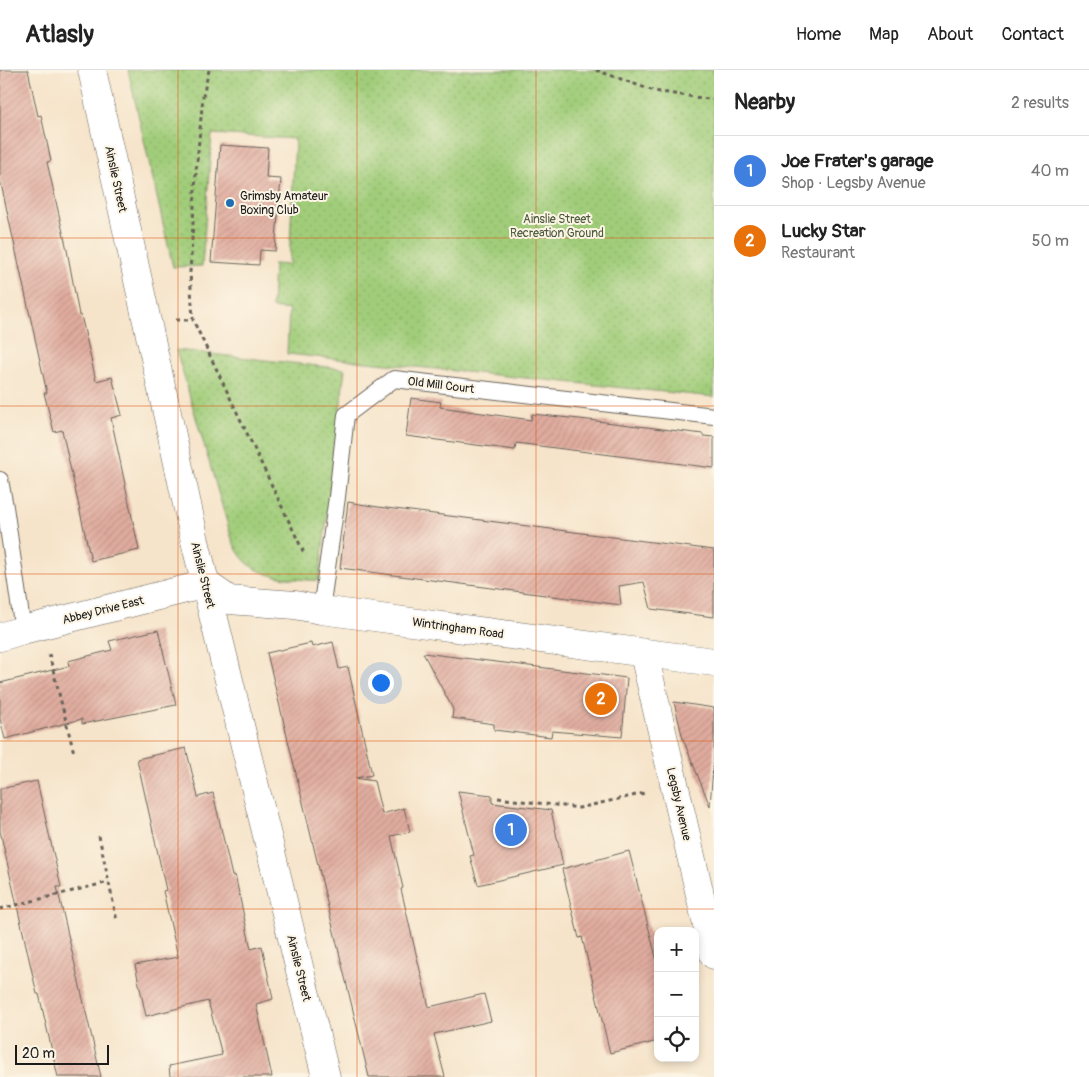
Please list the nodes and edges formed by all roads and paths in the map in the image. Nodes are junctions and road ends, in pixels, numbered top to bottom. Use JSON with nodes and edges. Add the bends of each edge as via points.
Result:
{"nodes":[{"id":1,"x":92,"y":70,"type":"edge"},
{"id":2,"x":209,"y":70,"type":"edge"},
{"id":3,"x":596,"y":70,"type":"edge"},
{"id":4,"x":714,"y":99,"type":"edge"},
{"id":5,"x":714,"y":416,"type":"edge"},
{"id":6,"x":0,"y":480,"type":"edge"},
{"id":7,"x":206,"y":584,"type":"junction"},
{"id":8,"x":322,"y":602,"type":"junction"},
{"id":9,"x":21,"y":631,"type":"edge"},
{"id":10,"x":644,"y":654,"type":"junction"},
{"id":11,"x":714,"y":662,"type":"edge"},
{"id":12,"x":74,"y":753,"type":"dead end"},
{"id":13,"x":675,"y":786,"type":"junction"},
{"id":14,"x":498,"y":798,"type":"dead end"},
{"id":15,"x":99,"y":836,"type":"dead end"},
{"id":16,"x":109,"y":882,"type":"junction"},
{"id":17,"x":0,"y":909,"type":"edge"},
{"id":18,"x":117,"y":921,"type":"dead end"},
{"id":19,"x":714,"y":955,"type":"edge"},
{"id":20,"x":326,"y":1077,"type":"edge"}],
"edges":[{"from":1,"to":7,"type":"street","name":"Ainslie Street"},
{"from":2,"to":8,"type":"path","via":[[203,96],[196,173],[190,272],[193,320]]},
{"from":3,"to":4,"type":"path","via":[[654,91]]},
{"from":5,"to":8,"type":"lane","name":"Old Mill Court","via":[[394,379],[346,415]]},
{"from":6,"to":9,"type":"lane"},
{"from":7,"to":8,"type":"street","name":"Wintringham Road","via":[[229,600],[295,605]]},
{"from":7,"to":9,"type":"street","name":"Abbey Drive East"},
{"from":7,"to":20,"type":"street","name":"Ainslie Street"},
{"from":8,"to":10,"type":"street","name":"Wintringham Road"},
{"from":9,"to":12,"type":"path"},
{"from":10,"to":11,"type":"street","name":"Wintringham Road"},
{"from":10,"to":13,"type":"street","name":"Legsby Avenue"},
{"from":13,"to":14,"type":"path","via":[[579,808]]},
{"from":13,"to":19,"type":"street","name":"Legsby Avenue"},
{"from":15,"to":16,"type":"path"},
{"from":16,"to":17,"type":"path"},
{"from":16,"to":18,"type":"path"}]}
